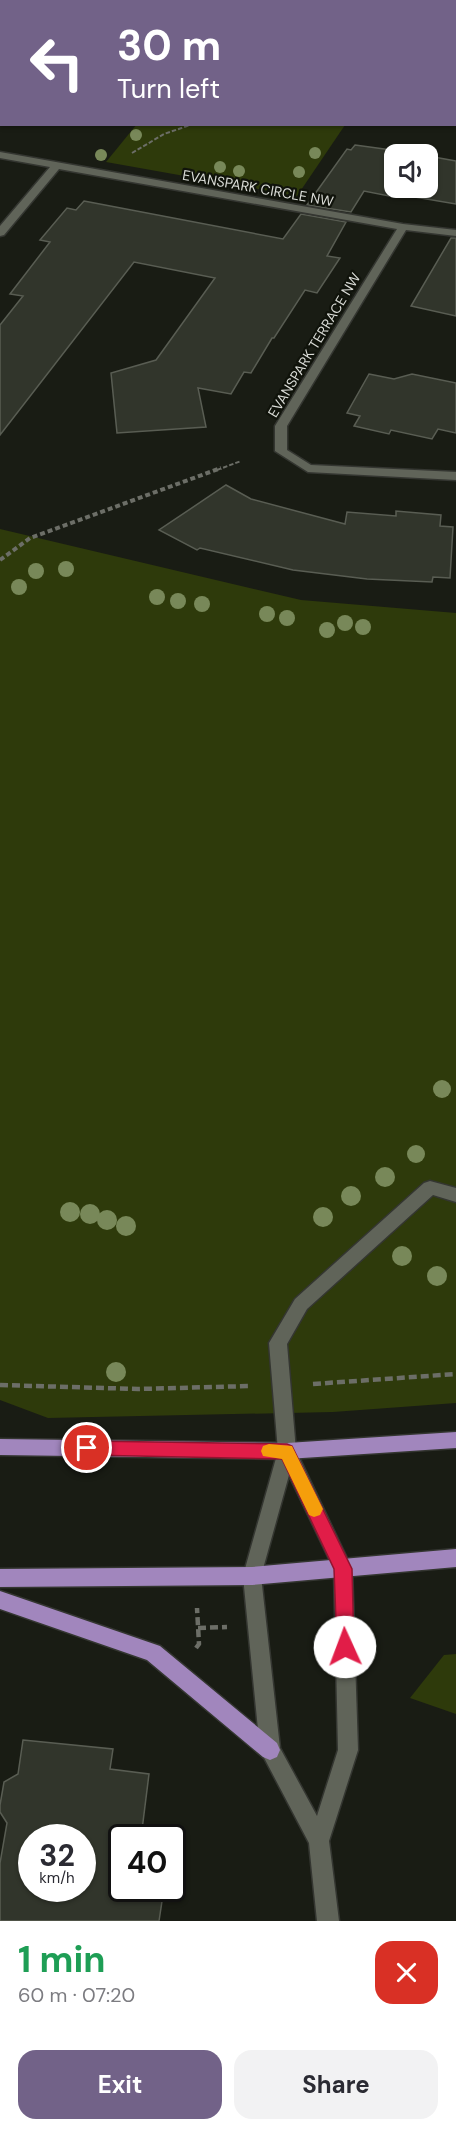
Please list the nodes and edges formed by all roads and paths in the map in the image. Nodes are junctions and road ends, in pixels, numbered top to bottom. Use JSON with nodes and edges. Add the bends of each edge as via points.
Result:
{"nodes":[{"id":1,"x":187,"y":126,"type":"edge"},
{"id":2,"x":0,"y":155,"type":"edge"},
{"id":3,"x":130,"y":155,"type":"dead end"},
{"id":4,"x":56,"y":166,"type":"junction"},
{"id":5,"x":403,"y":227,"type":"junction"},
{"id":6,"x":0,"y":233,"type":"edge"},
{"id":7,"x":456,"y":233,"type":"edge"},
{"id":8,"x":241,"y":461,"type":"dead end"},
{"id":9,"x":456,"y":476,"type":"edge"},
{"id":10,"x":0,"y":560,"type":"edge"},
{"id":11,"x":456,"y":1196,"type":"edge"},
{"id":12,"x":456,"y":1374,"type":"edge"},
{"id":13,"x":0,"y":1385,"type":"edge"},
{"id":14,"x":280,"y":1385,"type":"junction"},
{"id":15,"x":456,"y":1440,"type":"edge"},
{"id":16,"x":0,"y":1447,"type":"edge"},
{"id":17,"x":287,"y":1451,"type":"junction"},
{"id":18,"x":456,"y":1558,"type":"edge"},
{"id":19,"x":343,"y":1569,"type":"junction"},
{"id":20,"x":252,"y":1576,"type":"junction"},
{"id":21,"x":0,"y":1578,"type":"edge"},
{"id":22,"x":0,"y":1600,"type":"edge"},
{"id":23,"x":197,"y":1608,"type":"dead end"},
{"id":24,"x":238,"y":1626,"type":"dead end"},
{"id":25,"x":198,"y":1628,"type":"junction"},
{"id":26,"x":195,"y":1651,"type":"dead end"},
{"id":27,"x":270,"y":1750,"type":"junction"},
{"id":28,"x":319,"y":1841,"type":"junction"},
{"id":29,"x":328,"y":1921,"type":"edge"}],
"edges":[{"from":1,"to":3,"type":"path","via":[[164,134]]},
{"from":2,"to":4,"type":"street","name":"EVANSPARK CIRCLE NW"},
{"from":4,"to":5,"type":"street","name":"EVANSPARK CIRCLE NW"},
{"from":4,"to":6,"type":"street"},
{"from":5,"to":7,"type":"street","name":"EVANSPARK CIRCLE NW"},
{"from":5,"to":9,"type":"street","name":"EVANSPARK TERRACE NW","via":[[281,426],[281,451],[309,468]]},
{"from":8,"to":10,"type":"path","via":[[30,538]]},
{"from":11,"to":14,"type":"street","via":[[430,1188],[301,1304],[278,1343]]},
{"from":12,"to":14,"type":"path"},
{"from":13,"to":14,"type":"path","via":[[138,1389]]},
{"from":14,"to":17,"type":"street"},
{"from":15,"to":17,"type":"main road"},
{"from":16,"to":17,"type":"main road"},
{"from":17,"to":19,"type":"street"},
{"from":17,"to":20,"type":"street"},
{"from":18,"to":19,"type":"main road"},
{"from":19,"to":20,"type":"main road"},
{"from":19,"to":28,"type":"street","via":[[348,1750]]},
{"from":20,"to":21,"type":"main road"},
{"from":20,"to":27,"type":"street"},
{"from":22,"to":27,"type":"main road","via":[[153,1653]]},
{"from":23,"to":25,"type":"path"},
{"from":24,"to":25,"type":"path"},
{"from":25,"to":26,"type":"path","via":[[199,1644]]},
{"from":27,"to":28,"type":"street"},
{"from":28,"to":29,"type":"street"}]}
